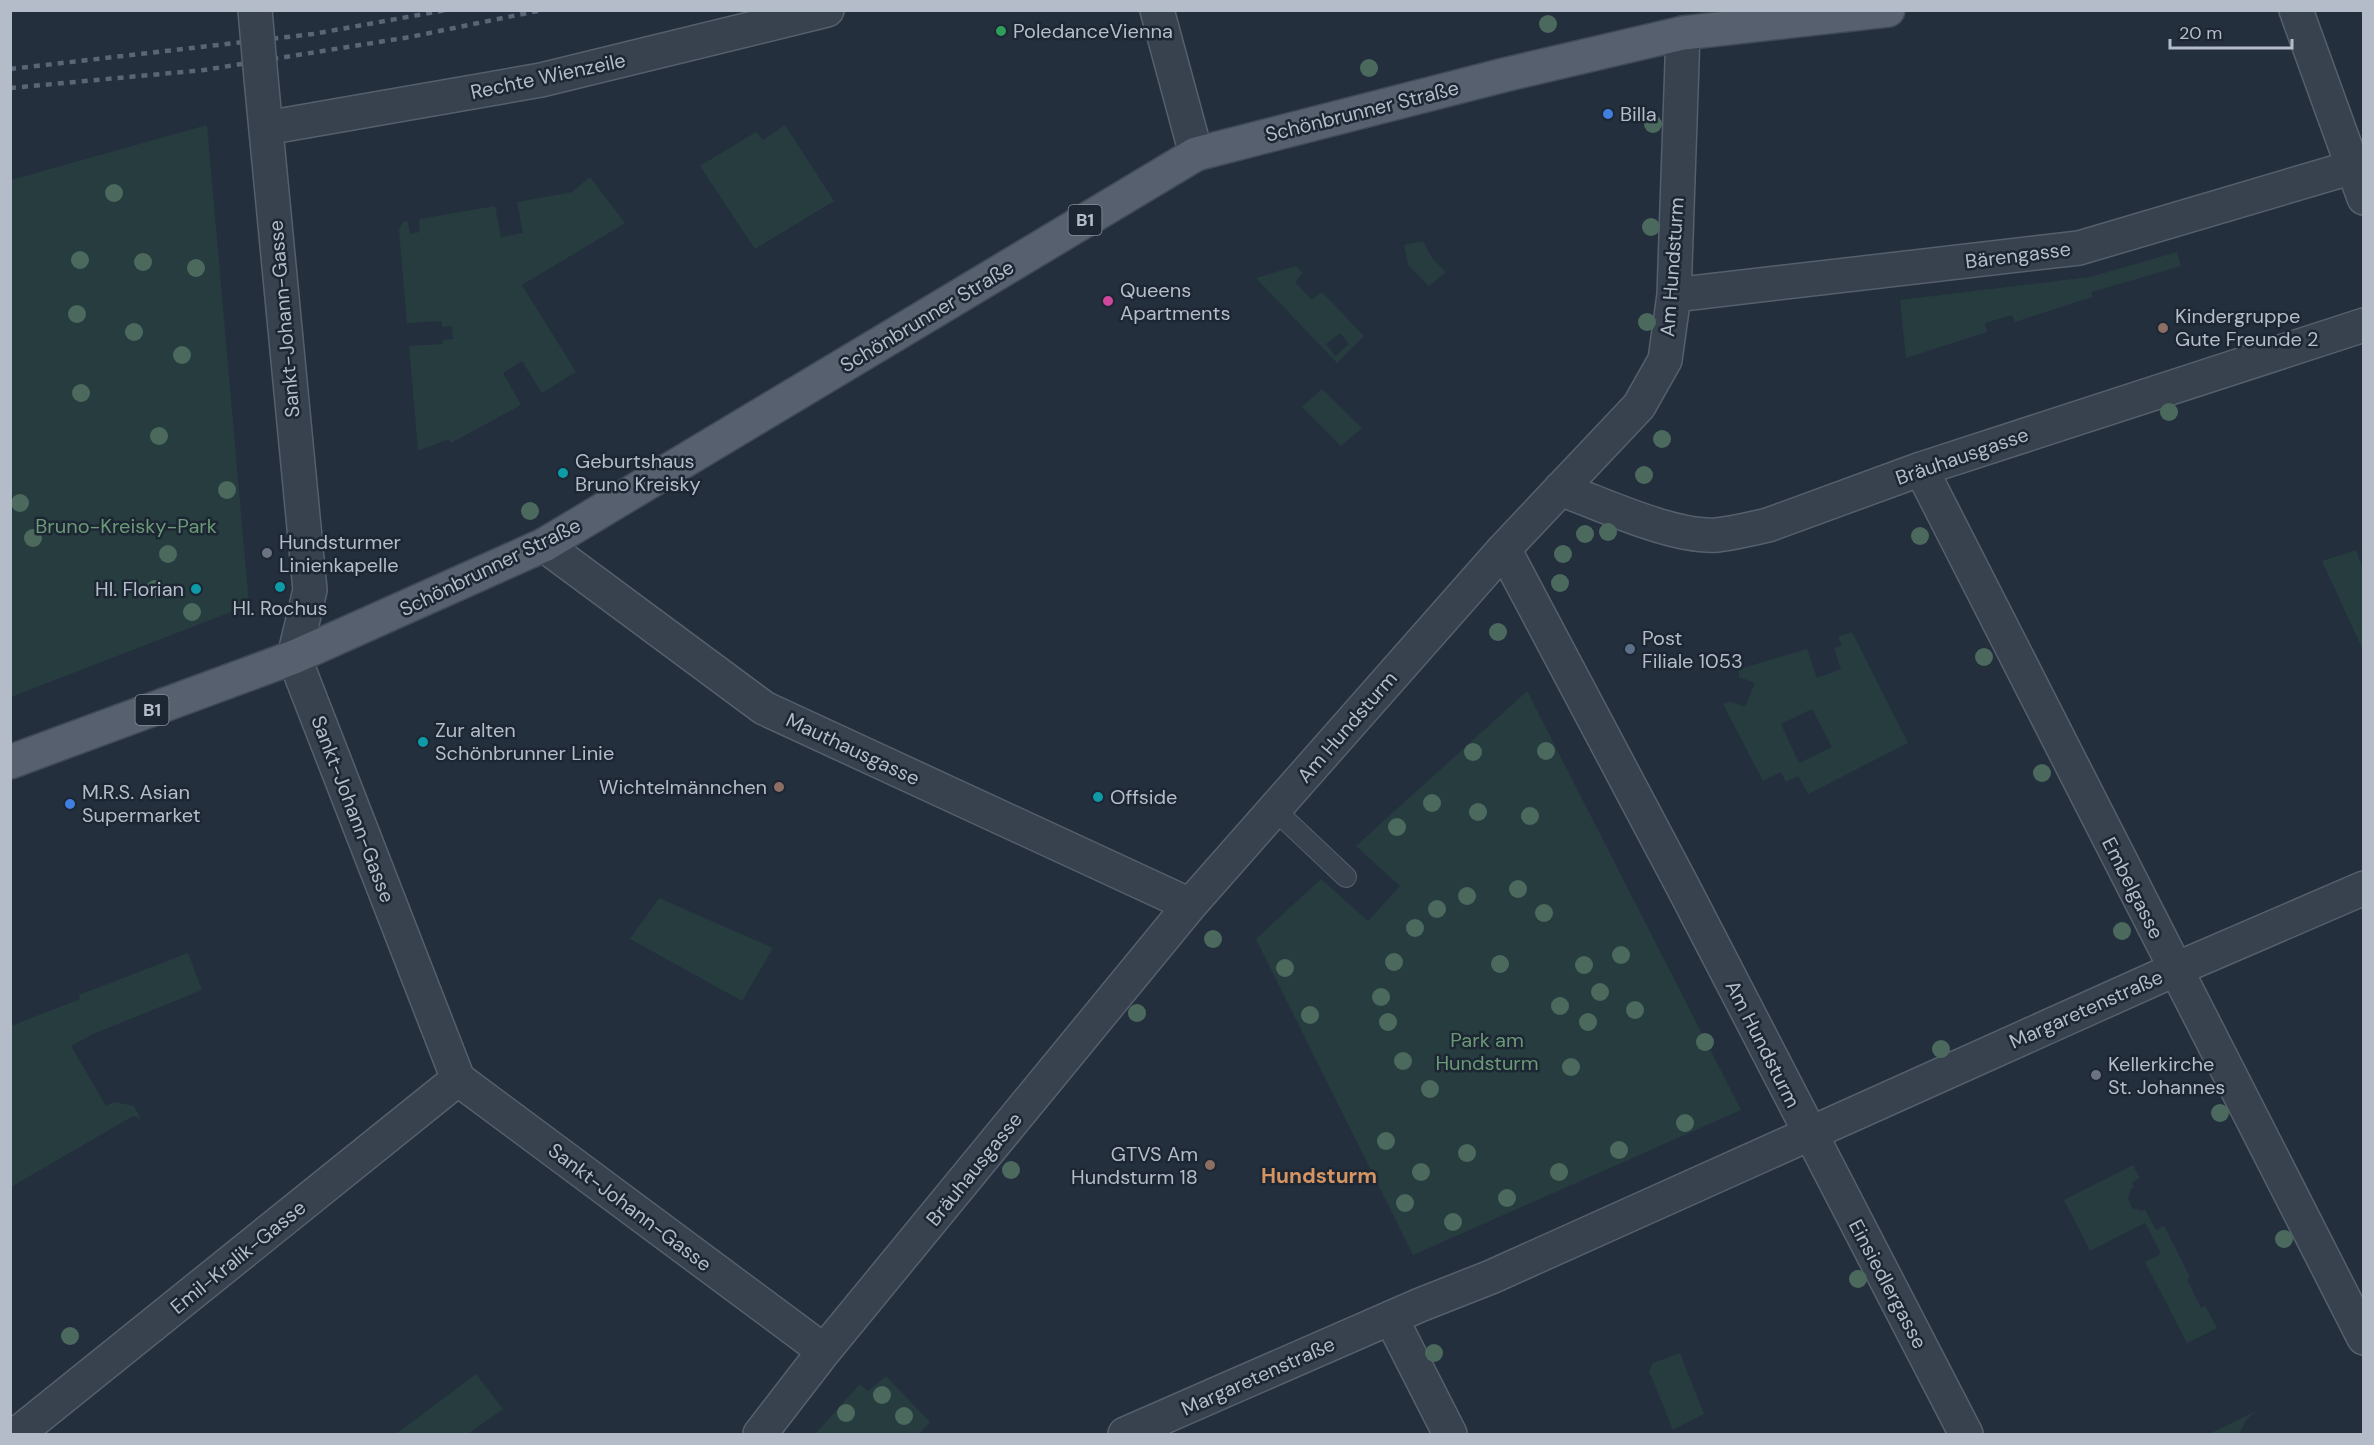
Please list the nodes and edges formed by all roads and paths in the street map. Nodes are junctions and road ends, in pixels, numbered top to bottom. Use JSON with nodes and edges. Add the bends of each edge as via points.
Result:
{"nodes":[{"id":1,"x":255,"y":10,"type":"edge"},
{"id":2,"x":827,"y":10,"type":"edge"},
{"id":3,"x":1157,"y":10,"type":"edge"},
{"id":4,"x":1888,"y":10,"type":"edge"},
{"id":5,"x":2295,"y":10,"type":"edge"},
{"id":6,"x":1683,"y":33,"type":"junction"},
{"id":7,"x":266,"y":128,"type":"junction"},
{"id":8,"x":1196,"y":154,"type":"junction"},
{"id":9,"x":2353,"y":167,"type":"junction"},
{"id":10,"x":2364,"y":198,"type":"edge"},
{"id":11,"x":1674,"y":295,"type":"junction"},
{"id":12,"x":2364,"y":325,"type":"edge"},
{"id":13,"x":1921,"y":469,"type":"junction"},
{"id":14,"x":1560,"y":489,"type":"junction"},
{"id":15,"x":544,"y":545,"type":"junction"},
{"id":16,"x":1504,"y":549,"type":"junction"},
{"id":17,"x":294,"y":657,"type":"junction"},
{"id":18,"x":10,"y":762,"type":"edge"},
{"id":19,"x":1274,"y":809,"type":"junction"},
{"id":20,"x":1346,"y":877,"type":"dead end"},
{"id":21,"x":2364,"y":888,"type":"edge"},
{"id":22,"x":1190,"y":905,"type":"junction"},
{"id":23,"x":2174,"y":970,"type":"junction"},
{"id":24,"x":459,"y":1079,"type":"junction"},
{"id":25,"x":1809,"y":1134,"type":"junction"},
{"id":26,"x":1391,"y":1318,"type":"junction"},
{"id":27,"x":2364,"y":1338,"type":"edge"},
{"id":28,"x":824,"y":1351,"type":"junction"},
{"id":29,"x":17,"y":1434,"type":"edge"},
{"id":30,"x":760,"y":1434,"type":"edge"},
{"id":31,"x":1125,"y":1434,"type":"edge"},
{"id":32,"x":1450,"y":1434,"type":"edge"},
{"id":33,"x":1966,"y":1434,"type":"edge"}],
"edges":[{"from":1,"to":7,"type":"street","name":"Sankt-Johann-Gasse","bridge":true},
{"from":2,"to":7,"type":"street","name":"Rechte Wienzeile","via":[[541,80]]},
{"from":3,"to":8,"type":"street"},
{"from":4,"to":6,"type":"main road","name":"Schönbrunner Straße","number":"B1"},
{"from":5,"to":9,"type":"street"},
{"from":6,"to":8,"type":"main road","name":"Schönbrunner Straße","number":"B1"},
{"from":6,"to":11,"type":"street","name":"Am Hundsturm"},
{"from":7,"to":17,"type":"street","name":"Sankt-Johann-Gasse","via":[[310,590]]},
{"from":8,"to":15,"type":"main road","name":"Schönbrunner Straße","number":"B1"},
{"from":9,"to":10,"type":"street"},
{"from":9,"to":11,"type":"street","name":"Bärengasse","via":[[2079,248]]},
{"from":11,"to":14,"type":"street","name":"Am Hundsturm","via":[[1665,360],[1639,406]]},
{"from":12,"to":13,"type":"street","name":"Bräuhausgasse"},
{"from":13,"to":14,"type":"street","name":"Bräuhausgasse","via":[[1768,525],[1715,535],[1649,521]]},
{"from":13,"to":23,"type":"street","name":"Embelgasse"},
{"from":14,"to":16,"type":"street","name":"Am Hundsturm"},
{"from":15,"to":17,"type":"main road","name":"Schönbrunner Straße","number":"B1"},
{"from":15,"to":22,"type":"street","name":"Mauthausgasse","via":[[764,708]]},
{"from":16,"to":19,"type":"street","name":"Am Hundsturm"},
{"from":16,"to":25,"type":"street","name":"Am Hundsturm"},
{"from":17,"to":18,"type":"main road","name":"Schönbrunner Straße","number":"B1"},
{"from":17,"to":24,"type":"street","name":"Sankt-Johann-Gasse"},
{"from":19,"to":20,"type":"lane"},
{"from":19,"to":22,"type":"street","name":"Am Hundsturm"},
{"from":21,"to":23,"type":"street","name":"Margaretenstraße"},
{"from":22,"to":28,"type":"street","name":"Bräuhausgasse"},
{"from":23,"to":25,"type":"street","name":"Margaretenstraße"},
{"from":23,"to":27,"type":"street","name":"Embelgasse"},
{"from":24,"to":28,"type":"street","name":"Sankt-Johann-Gasse"},
{"from":24,"to":29,"type":"street","name":"Emil-Kralik-Gasse"},
{"from":25,"to":26,"type":"street"},
{"from":25,"to":33,"type":"street","name":"Einsiedlergasse"},
{"from":26,"to":31,"type":"street","name":"Margaretenstraße"},
{"from":26,"to":32,"type":"street"},
{"from":28,"to":30,"type":"street","name":"Bräuhausgasse"}]}
